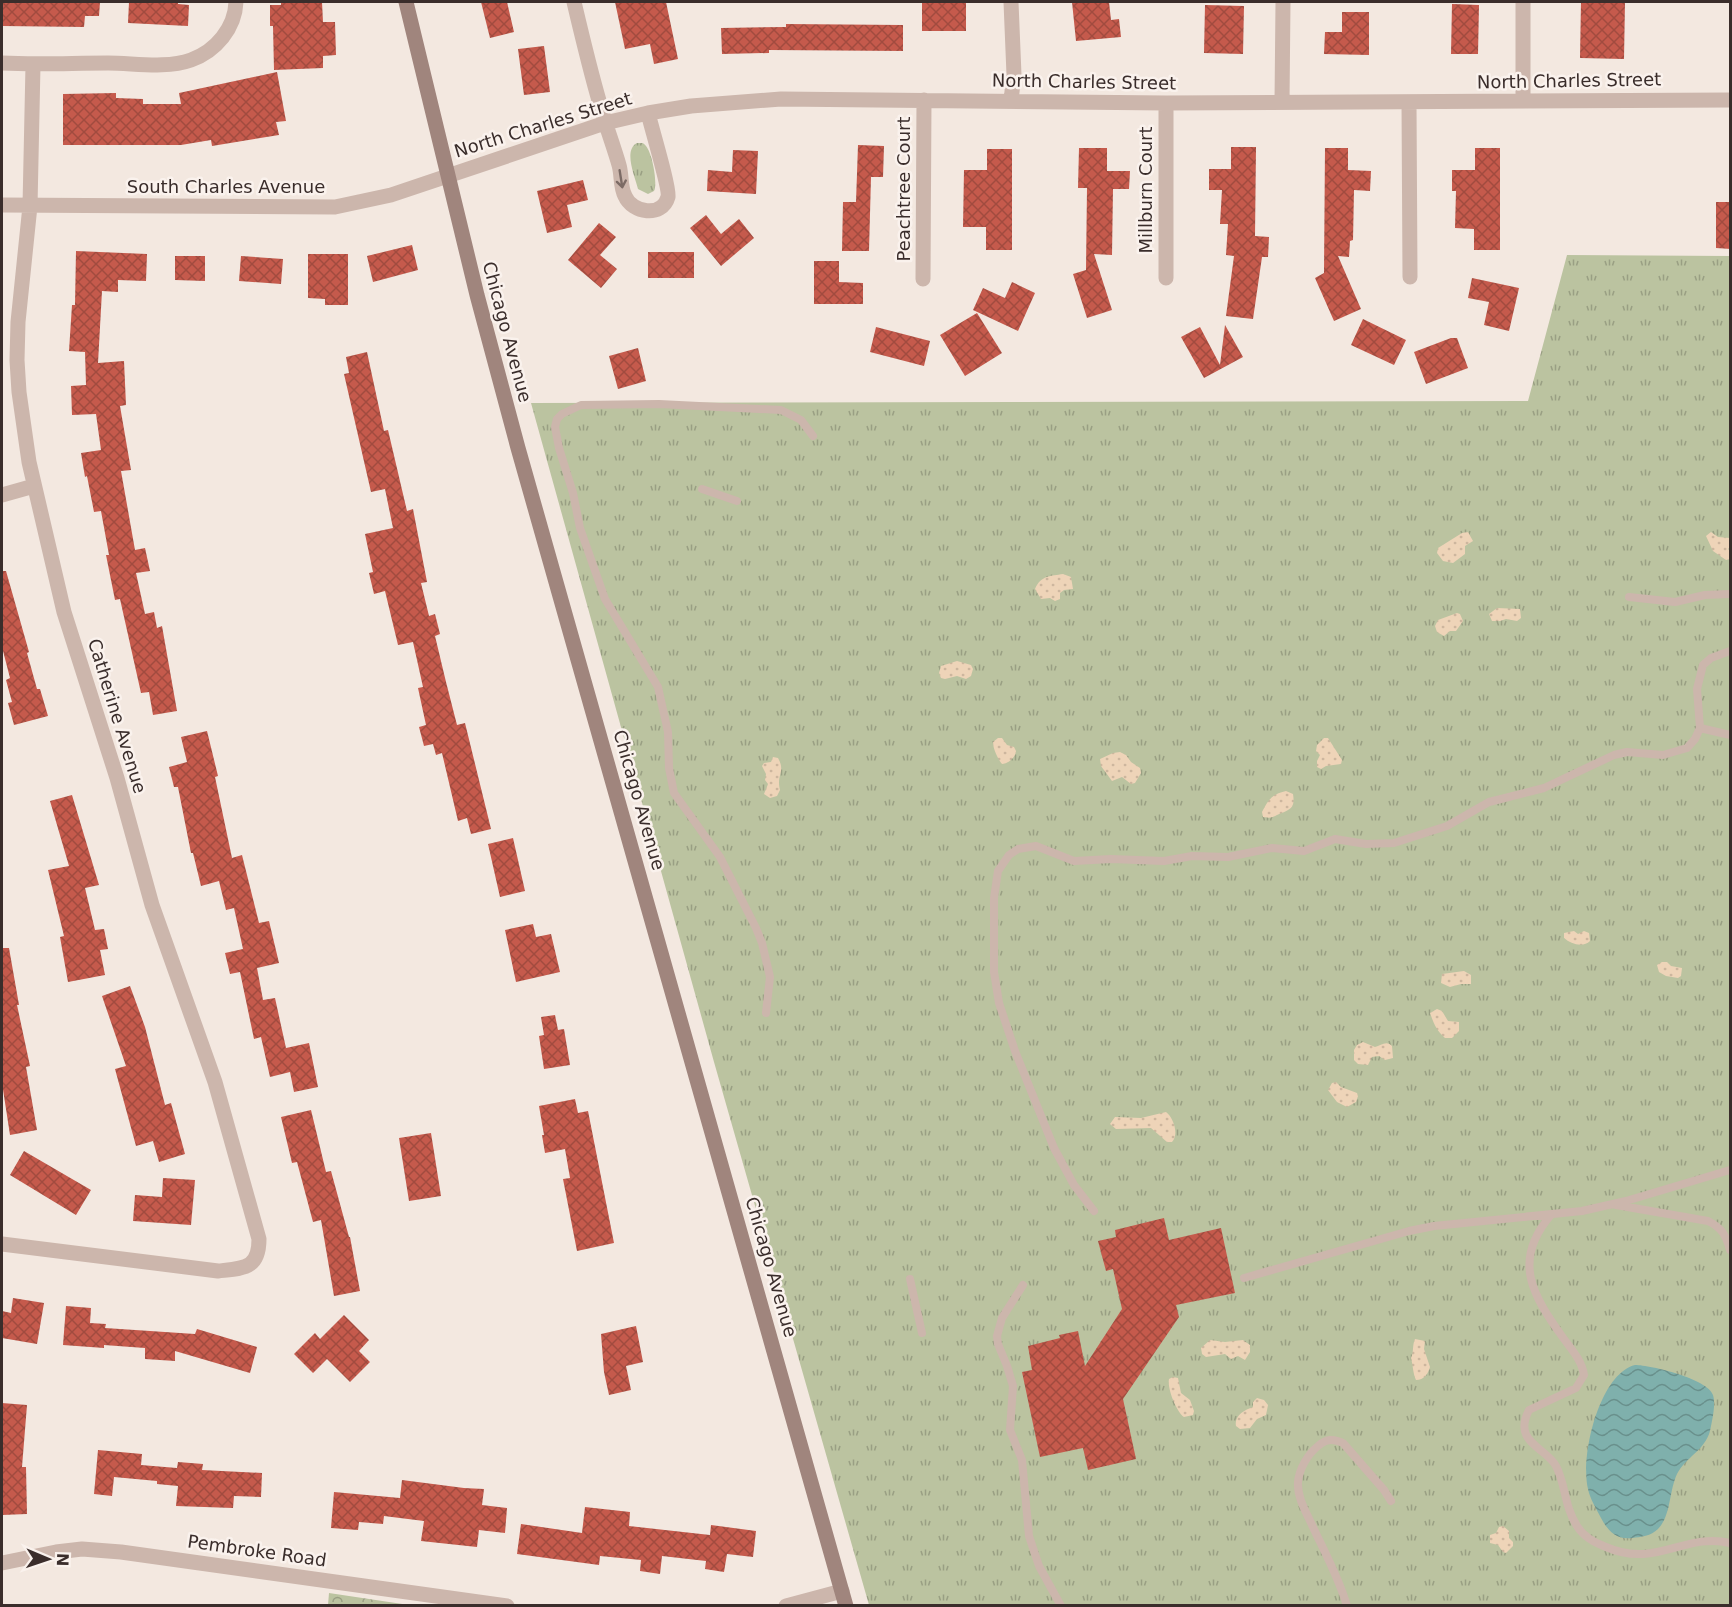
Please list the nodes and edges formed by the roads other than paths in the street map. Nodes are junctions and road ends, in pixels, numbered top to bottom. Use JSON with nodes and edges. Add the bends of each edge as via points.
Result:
{"nodes":[{"id":1,"x":236,"y":2,"type":"edge"},
{"id":2,"x":405,"y":2,"type":"edge"},
{"id":3,"x":574,"y":2,"type":"edge"},
{"id":4,"x":1011,"y":2,"type":"edge"},
{"id":5,"x":1283,"y":2,"type":"edge"},
{"id":6,"x":1523,"y":2,"type":"edge"},
{"id":7,"x":2,"y":63,"type":"edge"},
{"id":8,"x":33,"y":65,"type":"junction"},
{"id":9,"x":1731,"y":99,"type":"edge"},
{"id":10,"x":924,"y":100,"type":"junction"},
{"id":11,"x":1011,"y":100,"type":"junction"},
{"id":12,"x":1523,"y":101,"type":"junction"},
{"id":13,"x":1282,"y":102,"type":"junction"},
{"id":14,"x":1166,"y":103,"type":"junction"},
{"id":15,"x":1409,"y":103,"type":"junction"},
{"id":16,"x":648,"y":113,"type":"junction"},
{"id":17,"x":605,"y":123,"type":"junction"},
{"id":18,"x":447,"y":176,"type":"junction"},
{"id":19,"x":2,"y":206,"type":"edge"},
{"id":20,"x":30,"y":206,"type":"junction"},
{"id":21,"x":1410,"y":277,"type":"dead end"},
{"id":22,"x":1166,"y":278,"type":"dead end"},
{"id":23,"x":923,"y":279,"type":"dead end"},
{"id":24,"x":813,"y":435,"type":"dead end"},
{"id":25,"x":34,"y":486,"type":"junction"},
{"id":26,"x":702,"y":489,"type":"dead end"},
{"id":27,"x":2,"y":495,"type":"edge"},
{"id":28,"x":737,"y":501,"type":"dead end"},
{"id":29,"x":1731,"y":594,"type":"edge"},
{"id":30,"x":1629,"y":597,"type":"dead end"},
{"id":31,"x":1731,"y":651,"type":"edge"},
{"id":32,"x":1700,"y":728,"type":"junction"},
{"id":33,"x":1731,"y":735,"type":"edge"},
{"id":34,"x":766,"y":1013,"type":"dead end"},
{"id":35,"x":1731,"y":1170,"type":"edge"},
{"id":36,"x":1611,"y":1204,"type":"junction"},
{"id":37,"x":1094,"y":1211,"type":"dead end"},
{"id":38,"x":1551,"y":1215,"type":"junction"},
{"id":39,"x":2,"y":1244,"type":"edge"},
{"id":40,"x":1731,"y":1250,"type":"edge"},
{"id":41,"x":1244,"y":1278,"type":"dead end"},
{"id":42,"x":910,"y":1279,"type":"dead end"},
{"id":43,"x":1023,"y":1285,"type":"dead end"},
{"id":44,"x":922,"y":1333,"type":"dead end"},
{"id":45,"x":1391,"y":1501,"type":"dead end"},
{"id":46,"x":1731,"y":1543,"type":"edge"},
{"id":47,"x":2,"y":1563,"type":"edge"},
{"id":48,"x":844,"y":1598,"type":"edge"},
{"id":49,"x":507,"y":1605,"type":"edge"},
{"id":50,"x":786,"y":1605,"type":"edge"},
{"id":51,"x":1061,"y":1605,"type":"edge"},
{"id":52,"x":1347,"y":1605,"type":"edge"}],
"edges":[{"from":1,"to":8,"type":"street","via":[[233,17],[218,45],[188,61]]},
{"from":2,"to":18,"type":"main road","name":"Chicago Avenue"},
{"from":3,"to":17,"type":"street"},
{"from":4,"to":11,"type":"street"},
{"from":5,"to":13,"type":"street"},
{"from":6,"to":12,"type":"street"},
{"from":7,"to":8,"type":"street"},
{"from":8,"to":20,"type":"street","name":"Catherine Avenue"},
{"from":9,"to":12,"type":"street","name":"North Charles Street"},
{"from":10,"to":11,"type":"street","name":"North Charles Street"},
{"from":10,"to":16,"type":"street","name":"North Charles Street","via":[[781,99]]},
{"from":10,"to":23,"type":"street","name":"Peachtree Court"},
{"from":11,"to":14,"type":"street","name":"North Charles Street"},
{"from":12,"to":15,"type":"street","name":"North Charles Street"},
{"from":13,"to":14,"type":"street","name":"North Charles Street"},
{"from":13,"to":15,"type":"street","name":"North Charles Street"},
{"from":14,"to":22,"type":"street","name":"Millburn Court"},
{"from":15,"to":21,"type":"street"},
{"from":16,"to":17,"type":"street","name":"North Charles Street"},
{"from":17,"to":16,"type":"street","one_way":true,"via":[[625,197],[642,211],[652,211],[663,206],[668,196]]},
{"from":17,"to":18,"type":"street","name":"North Charles Street"},
{"from":18,"to":20,"type":"street","name":"South Charles Avenue","via":[[391,195],[334,207]]},
{"from":18,"to":48,"type":"main road","name":"Chicago Avenue","via":[[518,448]]},
{"from":19,"to":20,"type":"street","name":"South Charles Avenue"},
{"from":20,"to":25,"type":"street","name":"Catherine Avenue","via":[[17,360]]},
{"from":24,"to":34,"type":"lane","via":[[801,420],[781,410],[659,404],[581,405],[562,414],[555,427],[579,528],[605,599],[658,687],[668,732],[674,793],[720,857],[762,944],[770,977]]},
{"from":25,"to":27,"type":"street"},
{"from":25,"to":39,"type":"street","name":"Catherine Avenue","via":[[64,612],[117,778],[152,905],[215,1082],[259,1239],[259,1252],[254,1263],[218,1271]]},
{"from":26,"to":28,"type":"lane"},
{"from":29,"to":30,"type":"lane","via":[[1675,602]]},
{"from":31,"to":32,"type":"lane","via":[[1703,665],[1697,689]]},
{"from":32,"to":33,"type":"lane"},
{"from":32,"to":37,"type":"lane","via":[[1687,748],[1676,753],[1614,755],[1544,788],[1489,802],[1447,826],[1394,843],[1335,839],[1304,851],[1272,848],[1228,857],[1192,856],[1164,861],[1074,861],[1036,846],[1017,849],[1009,855],[998,871],[994,898],[994,972],[999,1003],[1054,1148],[1070,1179]]},
{"from":35,"to":36,"type":"lane"},
{"from":36,"to":38,"type":"lane"},
{"from":36,"to":40,"type":"lane","via":[[1708,1221],[1724,1232]]},
{"from":38,"to":41,"type":"lane","via":[[1426,1228]]},
{"from":38,"to":46,"type":"lane","via":[[1535,1236],[1528,1266],[1547,1315],[1579,1360],[1584,1375],[1576,1388],[1530,1410],[1525,1425],[1530,1441],[1556,1466],[1567,1507],[1578,1528],[1600,1545],[1629,1555],[1708,1541]]},
{"from":42,"to":44,"type":"lane"},
{"from":43,"to":51,"type":"lane","via":[[1002,1318],[997,1336],[1012,1386],[1010,1430],[1022,1460],[1029,1536],[1039,1566]]},
{"from":45,"to":52,"type":"lane","via":[[1338,1440],[1320,1444],[1299,1473],[1304,1506]]},
{"from":47,"to":49,"type":"street","name":"Pembroke Road","via":[[82,1549],[121,1552]]},
{"from":48,"to":50,"type":"street"}]}
